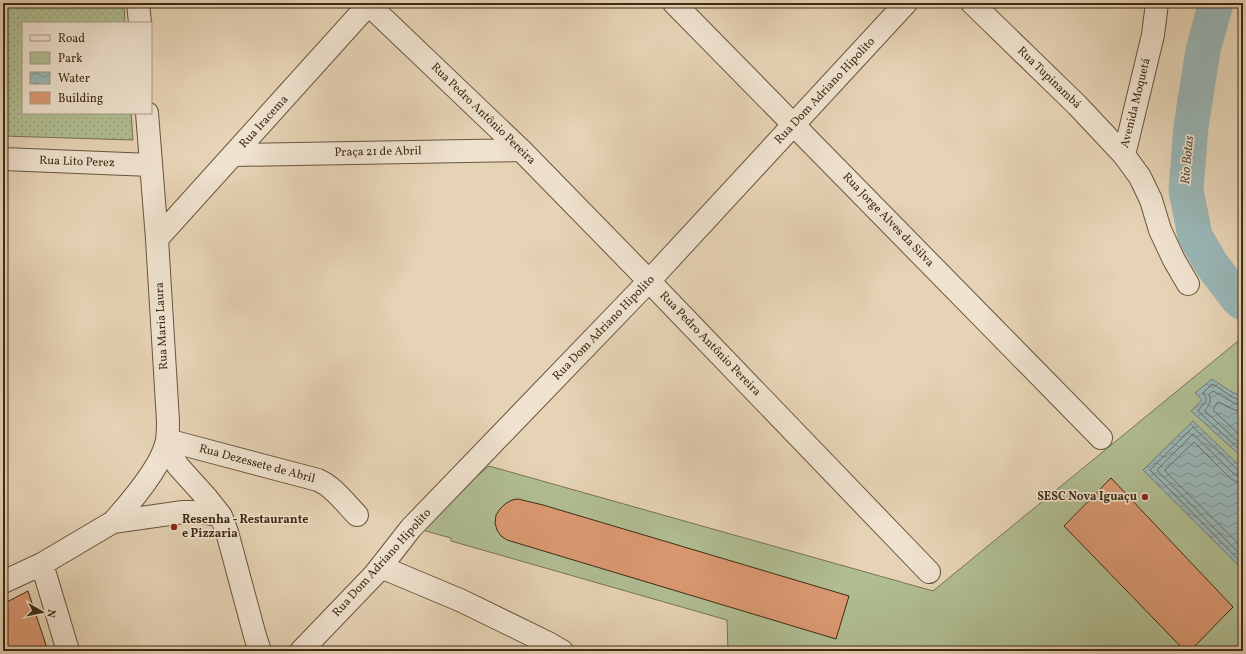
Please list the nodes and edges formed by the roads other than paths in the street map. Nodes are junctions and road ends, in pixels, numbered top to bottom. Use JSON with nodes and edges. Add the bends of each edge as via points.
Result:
{"nodes":[{"id":1,"x":138,"y":3,"type":"edge"},
{"id":2,"x":674,"y":3,"type":"edge"},
{"id":3,"x":906,"y":3,"type":"edge"},
{"id":4,"x":972,"y":3,"type":"edge"},
{"id":5,"x":1157,"y":3,"type":"edge"},
{"id":6,"x":368,"y":4,"type":"edge"},
{"id":7,"x":140,"y":22,"type":"edge"},
{"id":8,"x":147,"y":114,"type":"edge"},
{"id":9,"x":794,"y":124,"type":"junction"},
{"id":10,"x":521,"y":150,"type":"junction"},
{"id":11,"x":234,"y":155,"type":"junction"},
{"id":12,"x":1124,"y":155,"type":"junction"},
{"id":13,"x":3,"y":159,"type":"edge"},
{"id":14,"x":151,"y":165,"type":"junction"},
{"id":15,"x":157,"y":240,"type":"junction"},
{"id":16,"x":649,"y":281,"type":"junction"},
{"id":17,"x":1188,"y":284,"type":"dead end"},
{"id":18,"x":1101,"y":438,"type":"dead end"},
{"id":19,"x":168,"y":440,"type":"junction"},
{"id":20,"x":357,"y":515,"type":"dead end"},
{"id":21,"x":221,"y":516,"type":"junction"},
{"id":22,"x":113,"y":522,"type":"junction"},
{"id":23,"x":42,"y":564,"type":"junction"},
{"id":24,"x":381,"y":567,"type":"junction"},
{"id":25,"x":929,"y":572,"type":"dead end"},
{"id":26,"x":3,"y":582,"type":"edge"},
{"id":27,"x":68,"y":651,"type":"edge"},
{"id":28,"x":260,"y":651,"type":"edge"},
{"id":29,"x":301,"y":651,"type":"edge"},
{"id":30,"x":562,"y":651,"type":"edge"}],
"edges":[{"from":1,"to":7,"type":"street"},
{"from":2,"to":9,"type":"street","name":"Rua Jorge Alves da Silva"},
{"from":3,"to":9,"type":"street","name":"Rua Dom Adriano Hipolito"},
{"from":4,"to":12,"type":"street","name":"Rua Tupinambá","via":[[1077,105]]},
{"from":5,"to":12,"type":"street","name":"Avenida Moquetá","via":[[1153,35]]},
{"from":6,"to":10,"type":"street","name":"Rua Pedro Antônio Pereira"},
{"from":6,"to":11,"type":"street","name":"Rua Iracema"},
{"from":8,"to":14,"type":"street","name":"Rua Maria Laura"},
{"from":9,"to":16,"type":"street","name":"Rua Dom Adriano Hipolito"},
{"from":9,"to":18,"type":"street","name":"Rua Jorge Alves da Silva"},
{"from":10,"to":11,"type":"street","name":"Praça 21 de Abril"},
{"from":10,"to":16,"type":"street","name":"Rua Pedro Antônio Pereira"},
{"from":11,"to":15,"type":"street","name":"Rua Iracema"},
{"from":12,"to":17,"type":"street","name":"Avenida Moquetá","via":[[1140,177],[1151,200],[1160,230]]},
{"from":13,"to":14,"type":"street","name":"Rua Lito Perez"},
{"from":14,"to":15,"type":"street","name":"Rua Maria Laura"},
{"from":15,"to":19,"type":"street","name":"Rua Maria Laura"},
{"from":16,"to":24,"type":"street","name":"Rua Dom Adriano Hipolito","via":[[412,528]]},
{"from":16,"to":25,"type":"street","name":"Rua Pedro Antônio Pereira"},
{"from":19,"to":20,"type":"street","name":"Rua Dezessete de Abril","via":[[318,480],[334,491]]},
{"from":19,"to":21,"type":"street","via":[[178,466]]},
{"from":19,"to":22,"type":"street","name":"Rua Maria Laura","via":[[163,454],[132,501]]},
{"from":21,"to":22,"type":"street","via":[[203,512],[184,512]]},
{"from":21,"to":28,"type":"street"},
{"from":22,"to":23,"type":"street"},
{"from":23,"to":26,"type":"street"},
{"from":23,"to":27,"type":"street"},
{"from":24,"to":29,"type":"street","name":"Rua Dom Adriano Hipolito"},
{"from":24,"to":30,"type":"street","via":[[462,601]]}]}
